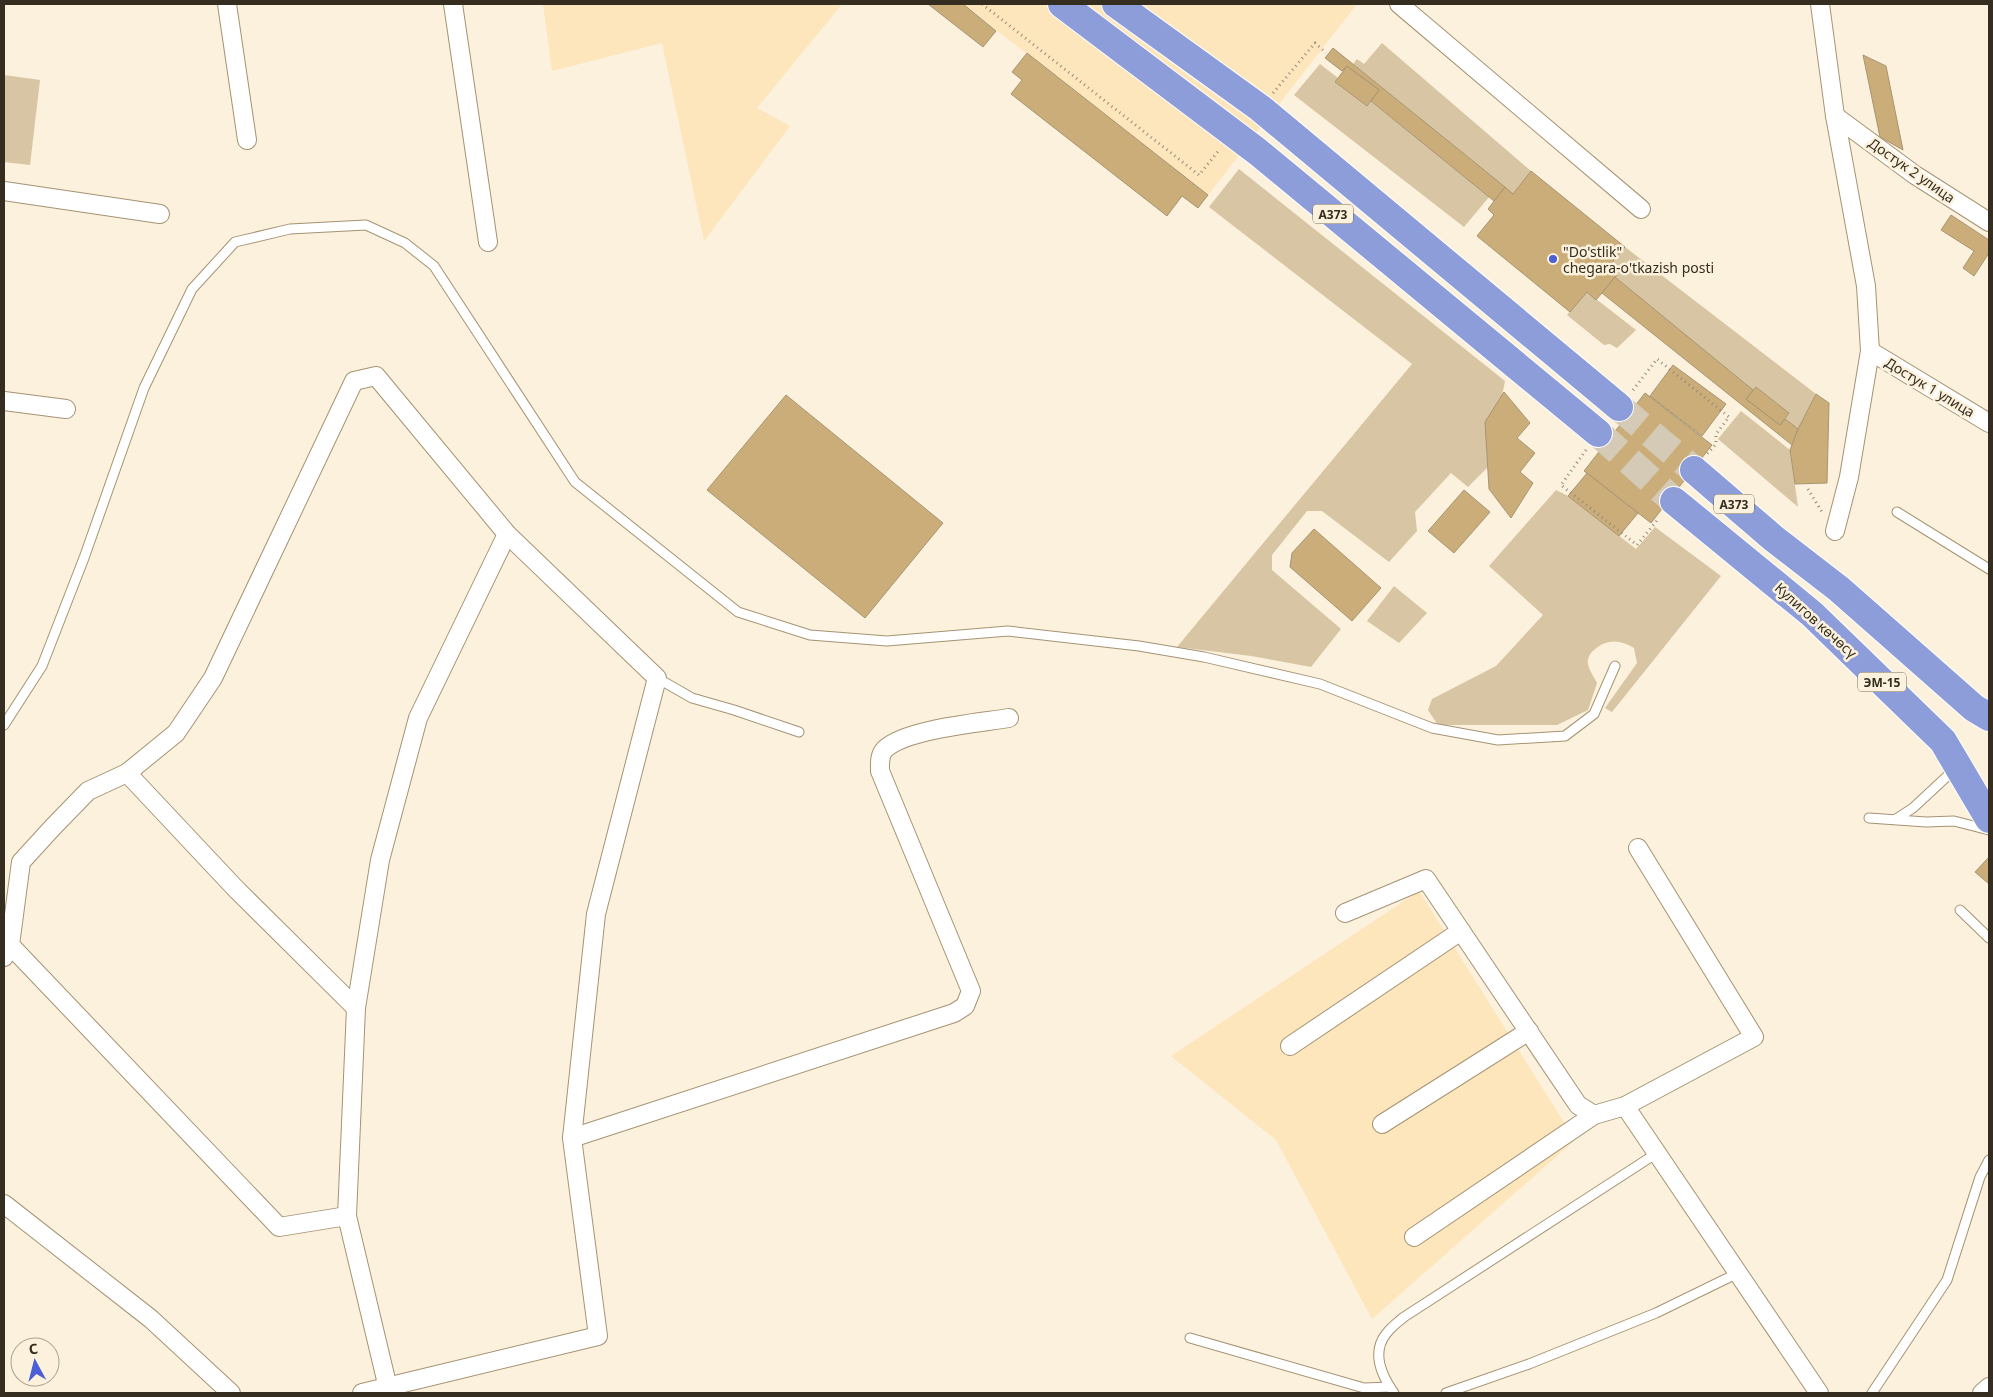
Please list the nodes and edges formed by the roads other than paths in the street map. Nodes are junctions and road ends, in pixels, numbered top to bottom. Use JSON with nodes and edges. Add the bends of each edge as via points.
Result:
{"nodes":[{"id":1,"x":227,"y":4,"type":"edge"},
{"id":2,"x":453,"y":4,"type":"edge"},
{"id":3,"x":1062,"y":4,"type":"edge"},
{"id":4,"x":1116,"y":4,"type":"edge"},
{"id":5,"x":1399,"y":4,"type":"edge"},
{"id":6,"x":1820,"y":4,"type":"edge"},
{"id":7,"x":1835,"y":116,"type":"junction"},
{"id":8,"x":247,"y":140,"type":"dead end"},
{"id":9,"x":4,"y":191,"type":"edge"},
{"id":10,"x":1642,"y":209,"type":"dead end"},
{"id":11,"x":160,"y":214,"type":"dead end"},
{"id":12,"x":1989,"y":222,"type":"edge"},
{"id":13,"x":488,"y":242,"type":"dead end"},
{"id":14,"x":1870,"y":351,"type":"junction"},
{"id":15,"x":4,"y":401,"type":"edge"},
{"id":16,"x":1619,"y":407,"type":"tunnel mouth"},
{"id":17,"x":66,"y":408,"type":"dead end"},
{"id":18,"x":1989,"y":423,"type":"edge"},
{"id":19,"x":1598,"y":433,"type":"tunnel mouth"},
{"id":20,"x":1694,"y":470,"type":"tunnel mouth"},
{"id":21,"x":1674,"y":501,"type":"tunnel mouth"},
{"id":22,"x":1897,"y":512,"type":"dead end"},
{"id":23,"x":1835,"y":531,"type":"dead end"},
{"id":24,"x":507,"y":534,"type":"junction"},
{"id":25,"x":1773,"y":538,"type":"joint"},
{"id":26,"x":1751,"y":564,"type":"joint"},
{"id":27,"x":1989,"y":569,"type":"edge"},
{"id":28,"x":1615,"y":666,"type":"dead end"},
{"id":29,"x":657,"y":678,"type":"junction"},
{"id":30,"x":1989,"y":717,"type":"edge"},
{"id":31,"x":1009,"y":718,"type":"dead end"},
{"id":32,"x":4,"y":726,"type":"edge"},
{"id":33,"x":799,"y":732,"type":"dead end"},
{"id":34,"x":1958,"y":766,"type":"junction"},
{"id":35,"x":127,"y":773,"type":"junction"},
{"id":36,"x":1869,"y":818,"type":"dead end"},
{"id":37,"x":1989,"y":818,"type":"edge"},
{"id":38,"x":1896,"y":819,"type":"junction"},
{"id":39,"x":1989,"y":830,"type":"edge"},
{"id":40,"x":1638,"y":848,"type":"dead end"},
{"id":41,"x":1960,"y":910,"type":"dead end"},
{"id":42,"x":1345,"y":913,"type":"dead end"},
{"id":43,"x":1461,"y":931,"type":"junction"},
{"id":44,"x":1989,"y":938,"type":"edge"},
{"id":45,"x":7,"y":951,"type":"edge"},
{"id":46,"x":356,"y":1008,"type":"junction"},
{"id":47,"x":1529,"y":1031,"type":"junction"},
{"id":48,"x":1290,"y":1046,"type":"dead end"},
{"id":49,"x":1625,"y":1106,"type":"junction"},
{"id":50,"x":1594,"y":1116,"type":"junction"},
{"id":51,"x":1382,"y":1124,"type":"dead end"},
{"id":52,"x":572,"y":1138,"type":"junction"},
{"id":53,"x":1657,"y":1153,"type":"junction"},
{"id":54,"x":1989,"y":1160,"type":"edge"},
{"id":55,"x":4,"y":1204,"type":"edge"},
{"id":56,"x":347,"y":1216,"type":"junction"},
{"id":57,"x":1414,"y":1237,"type":"dead end"},
{"id":58,"x":1738,"y":1273,"type":"junction"},
{"id":59,"x":1190,"y":1338,"type":"dead end"},
{"id":60,"x":1989,"y":1387,"type":"edge"},
{"id":61,"x":388,"y":1388,"type":"junction"},
{"id":62,"x":1392,"y":1390,"type":"edge"},
{"id":63,"x":231,"y":1393,"type":"edge"},
{"id":64,"x":362,"y":1393,"type":"edge"},
{"id":65,"x":1446,"y":1393,"type":"edge"},
{"id":66,"x":1819,"y":1393,"type":"edge"},
{"id":67,"x":1872,"y":1393,"type":"edge"},
{"id":68,"x":1982,"y":1393,"type":"edge"}],
"edges":[{"from":1,"to":8,"type":"street"},
{"from":2,"to":13,"type":"street"},
{"from":3,"to":19,"type":"highway","number":"A373","via":[[1233,134]]},
{"from":4,"to":16,"type":"highway","number":"A373","via":[[1260,108]]},
{"from":5,"to":10,"type":"street"},
{"from":6,"to":7,"type":"street"},
{"from":7,"to":12,"type":"street","name":"Достук 2 улица","via":[[1915,175]]},
{"from":7,"to":14,"type":"street","via":[[1866,286]]},
{"from":9,"to":11,"type":"street"},
{"from":14,"to":18,"type":"street","name":"Достук 1 улица"},
{"from":14,"to":23,"type":"street","via":[[1849,477]]},
{"from":15,"to":17,"type":"street"},
{"from":20,"to":25,"type":"highway","number":"A373"},
{"from":21,"to":26,"type":"highway","number":"A373"},
{"from":22,"to":27,"type":"lane"},
{"from":24,"to":29,"type":"street"},
{"from":24,"to":35,"type":"street","via":[[376,376],[354,381],[213,678],[176,732]]},
{"from":24,"to":46,"type":"street","via":[[418,718],[380,860]]},
{"from":25,"to":30,"type":"highway","number":"ЭМ-15","via":[[1839,589],[1974,708]]},
{"from":26,"to":34,"type":"highway","name":"Кулигов көчөсү","number":"ЭМ-15","via":[[1812,614],[1943,741]]},
{"from":28,"to":32,"type":"lane","via":[[1594,714],[1565,736],[1498,740],[1432,728],[1320,684],[1204,657],[1139,646],[1008,632],[887,641],[810,635],[738,612],[575,482],[434,266],[405,244],[366,225],[290,229],[235,242],[192,290],[144,388],[42,666]]},
{"from":29,"to":33,"type":"lane","via":[[692,698]]},
{"from":29,"to":52,"type":"street","via":[[596,914]]},
{"from":31,"to":52,"type":"street","via":[[897,740],[884,750],[880,758],[880,771],[971,992],[965,1006],[954,1013]]},
{"from":34,"to":37,"type":"highway","name":"Кулигов көчөсү","number":"ЭМ-15"},
{"from":34,"to":38,"type":"lane","via":[[1913,808]]},
{"from":35,"to":45,"type":"street","via":[[88,791],[21,862]]},
{"from":35,"to":46,"type":"street","via":[[235,888]]},
{"from":36,"to":38,"type":"lane"},
{"from":38,"to":39,"type":"lane","via":[[1954,821]]},
{"from":40,"to":49,"type":"street","via":[[1754,1036]]},
{"from":41,"to":44,"type":"lane"},
{"from":42,"to":43,"type":"street","via":[[1426,879]]},
{"from":43,"to":47,"type":"street"},
{"from":43,"to":48,"type":"street"},
{"from":45,"to":56,"type":"street","via":[[279,1227]]},
{"from":46,"to":56,"type":"street"},
{"from":47,"to":50,"type":"street","via":[[1578,1105]]},
{"from":47,"to":51,"type":"street"},
{"from":49,"to":50,"type":"street"},
{"from":49,"to":53,"type":"street"},
{"from":50,"to":57,"type":"street"},
{"from":52,"to":61,"type":"street","via":[[598,1336]]},
{"from":53,"to":58,"type":"street"},
{"from":53,"to":62,"type":"lane","via":[[1404,1317],[1385,1334],[1378,1354]]},
{"from":54,"to":67,"type":"lane","via":[[1980,1177],[1947,1280]]},
{"from":55,"to":63,"type":"street","via":[[151,1319]]},
{"from":56,"to":61,"type":"street"},
{"from":58,"to":65,"type":"lane","via":[[1656,1313]]},
{"from":58,"to":66,"type":"street"},
{"from":59,"to":62,"type":"lane","via":[[1364,1388]]},
{"from":60,"to":68,"type":"street"},
{"from":61,"to":64,"type":"street"}]}
